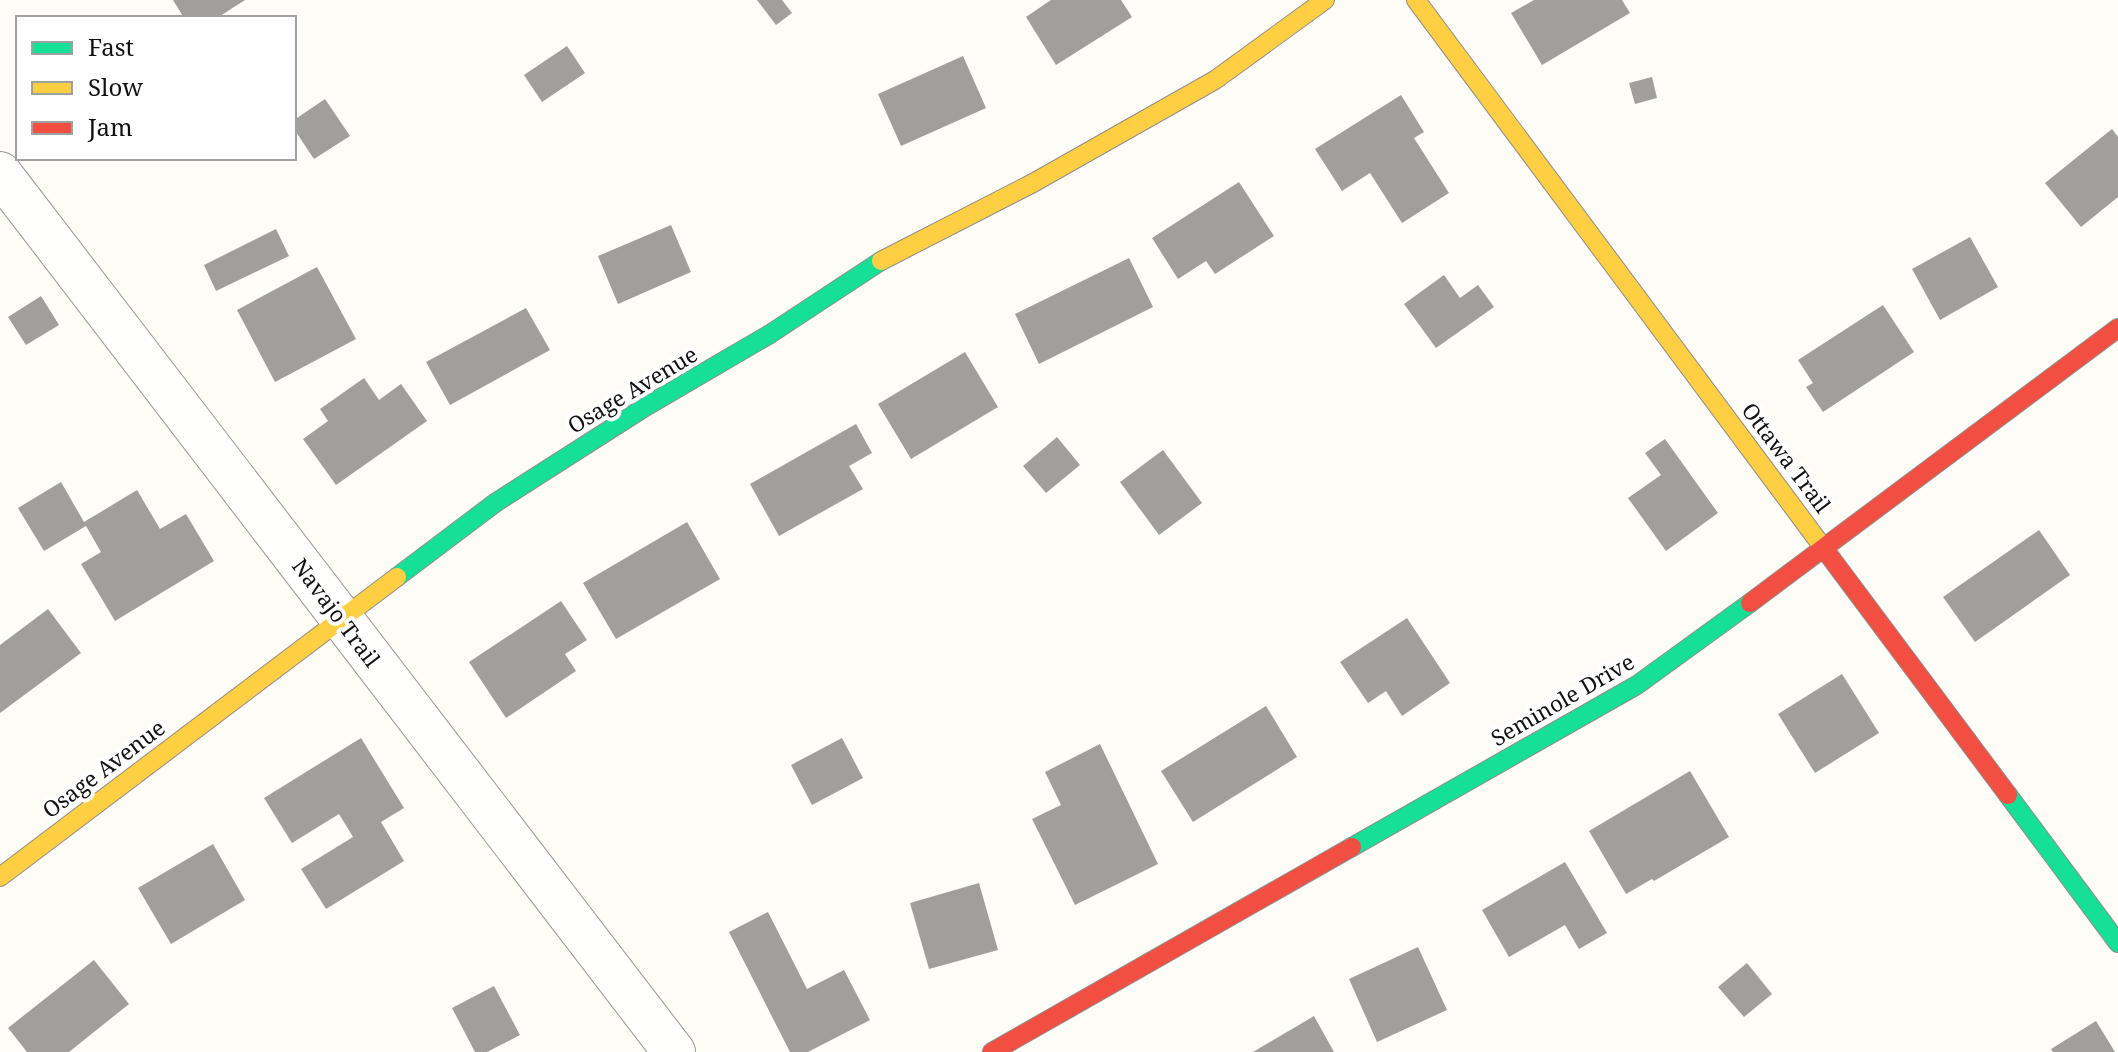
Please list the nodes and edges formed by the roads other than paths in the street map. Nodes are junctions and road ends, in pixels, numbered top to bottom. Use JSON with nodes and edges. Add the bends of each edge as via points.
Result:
{"nodes":[{"id":1,"x":1325,"y":0,"type":"edge"},
{"id":2,"x":1416,"y":0,"type":"edge"},
{"id":3,"x":0,"y":173,"type":"edge"},
{"id":4,"x":2118,"y":328,"type":"edge"},
{"id":5,"x":1825,"y":549,"type":"junction"},
{"id":6,"x":340,"y":617,"type":"junction"},
{"id":7,"x":0,"y":877,"type":"edge"},
{"id":8,"x":2118,"y":943,"type":"edge"},
{"id":9,"x":674,"y":1052,"type":"edge"},
{"id":10,"x":992,"y":1052,"type":"edge"}],
"edges":[{"from":1,"to":6,"type":"street","name":"Osage Avenue","via":[[1215,80],[1033,183],[865,269],[770,334],[495,503]]},
{"from":2,"to":5,"type":"street","name":"Ottawa Trail"},
{"from":3,"to":6,"type":"street","name":"Navajo Trail"},
{"from":4,"to":5,"type":"street","name":"Seminole Drive"},
{"from":5,"to":8,"type":"street","name":"Ottawa Trail"},
{"from":5,"to":10,"type":"street","name":"Seminole Drive","via":[[1637,685]]},
{"from":6,"to":7,"type":"street","name":"Osage Avenue"},
{"from":6,"to":9,"type":"street","name":"Navajo Trail"}]}
